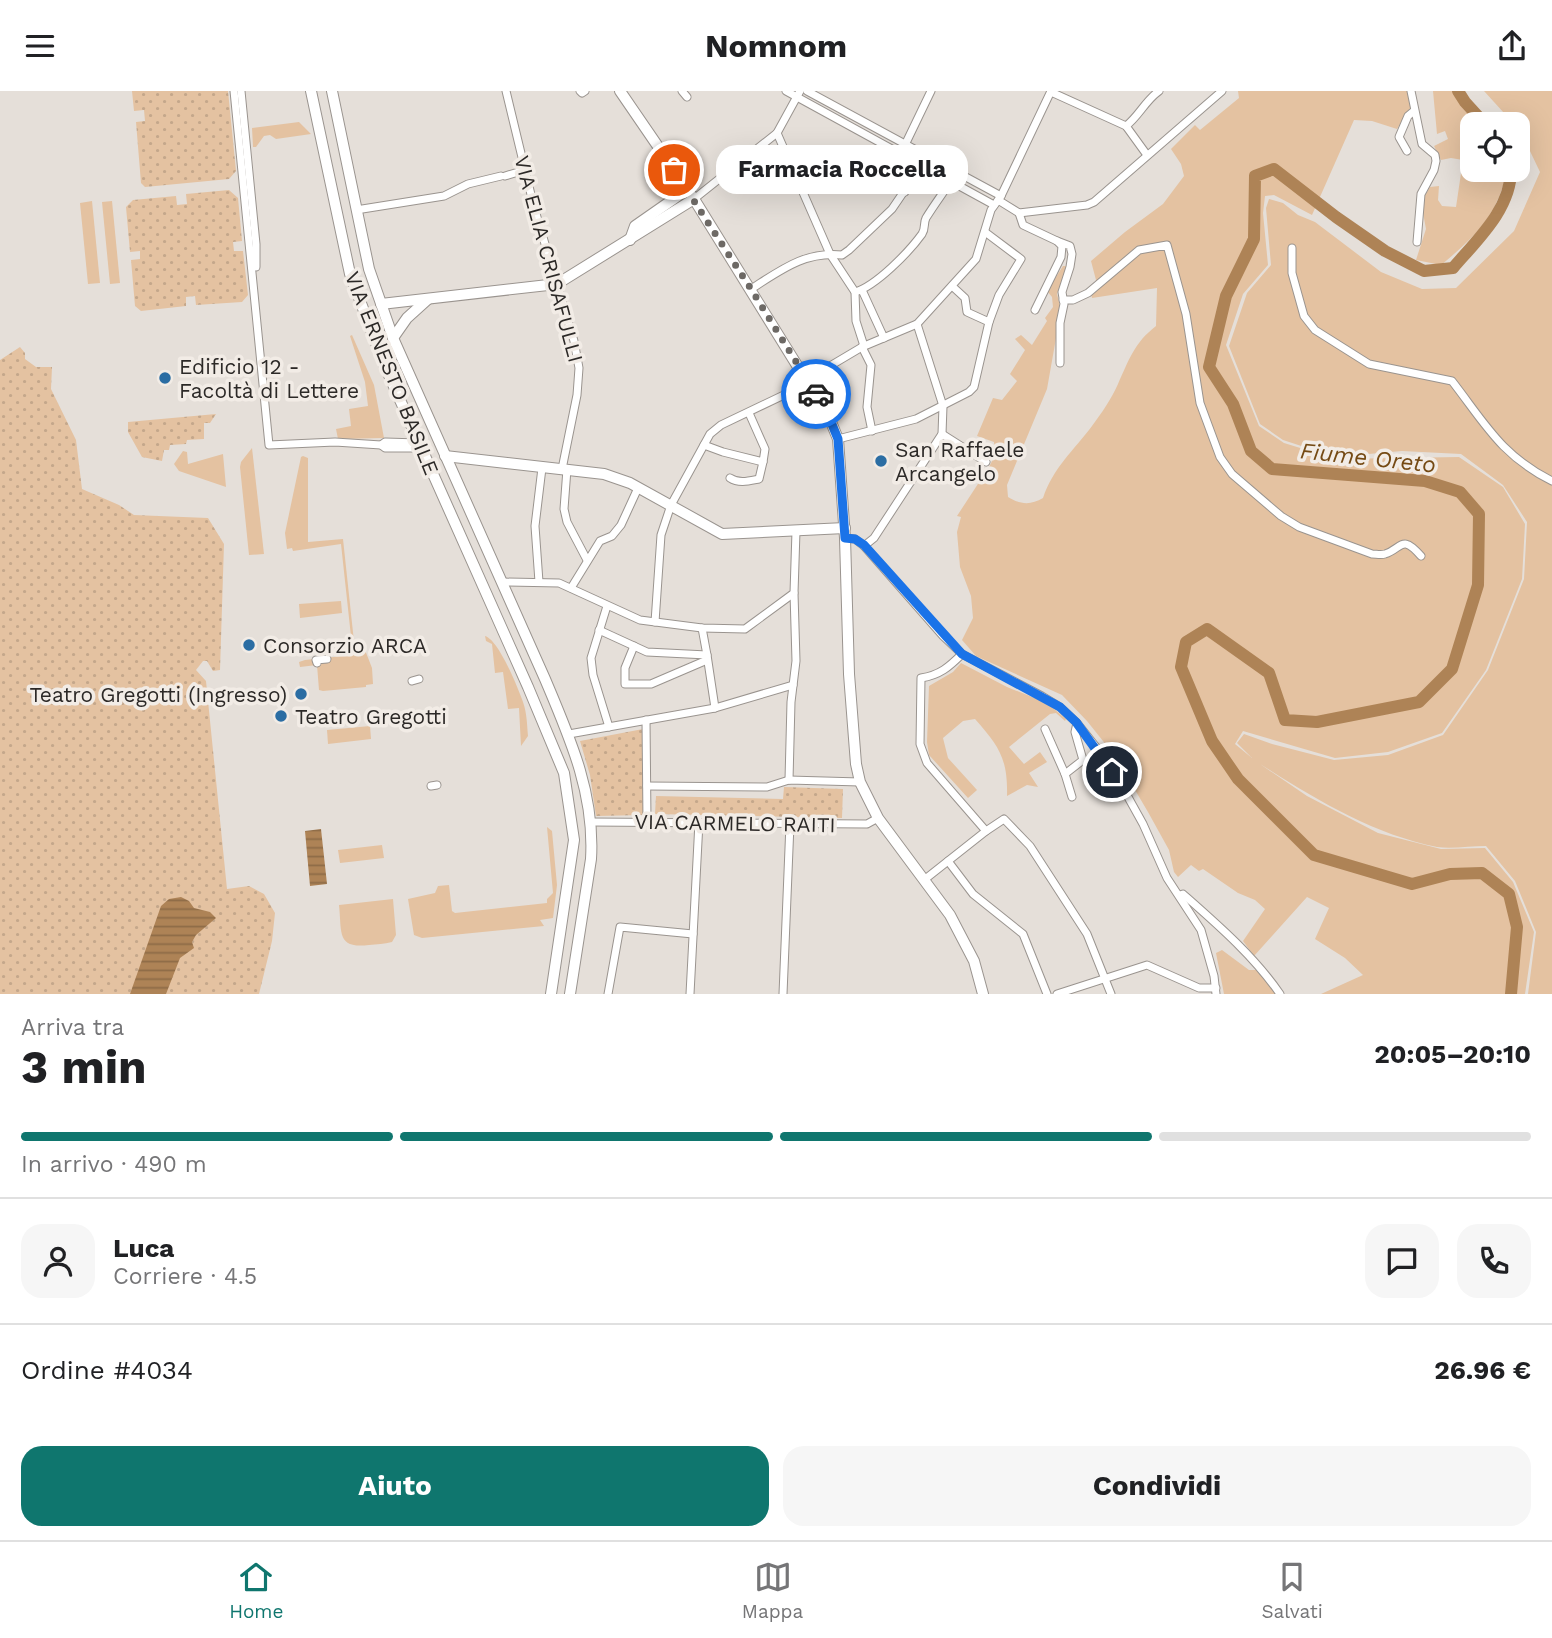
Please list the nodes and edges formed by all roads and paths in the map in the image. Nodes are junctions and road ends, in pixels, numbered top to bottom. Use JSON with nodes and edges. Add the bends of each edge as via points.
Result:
{"nodes":[{"id":1,"x":237,"y":91,"type":"edge"},
{"id":2,"x":311,"y":91,"type":"edge"},
{"id":3,"x":332,"y":91,"type":"edge"},
{"id":4,"x":506,"y":91,"type":"edge"},
{"id":5,"x":580,"y":91,"type":"edge"},
{"id":6,"x":585,"y":91,"type":"edge"},
{"id":7,"x":620,"y":91,"type":"edge"},
{"id":8,"x":786,"y":91,"type":"edge"},
{"id":9,"x":807,"y":91,"type":"edge"},
{"id":10,"x":931,"y":91,"type":"edge"},
{"id":11,"x":1159,"y":91,"type":"edge"},
{"id":12,"x":1204,"y":91,"type":"edge"},
{"id":13,"x":1222,"y":91,"type":"edge"},
{"id":14,"x":1411,"y":91,"type":"edge"},
{"id":15,"x":1051,"y":92,"type":"edge"},
{"id":16,"x":799,"y":95,"type":"edge"},
{"id":17,"x":1209,"y":101,"type":"junction"},
{"id":18,"x":1414,"y":111,"type":"junction"},
{"id":19,"x":240,"y":122,"type":"dead end"},
{"id":20,"x":1126,"y":126,"type":"junction"},
{"id":21,"x":777,"y":133,"type":"junction"},
{"id":22,"x":906,"y":143,"type":"junction"},
{"id":23,"x":1407,"y":151,"type":"dead end"},
{"id":24,"x":900,"y":153,"type":"junction"},
{"id":25,"x":1147,"y":156,"type":"junction"},
{"id":26,"x":922,"y":165,"type":"junction"},
{"id":27,"x":525,"y":170,"type":"junction"},
{"id":28,"x":796,"y":175,"type":"junction"},
{"id":29,"x":951,"y":181,"type":"junction"},
{"id":30,"x":905,"y":192,"type":"junction"},
{"id":31,"x":691,"y":194,"type":"junction"},
{"id":32,"x":998,"y":200,"type":"junction"},
{"id":33,"x":356,"y":210,"type":"junction"},
{"id":34,"x":1019,"y":213,"type":"junction"},
{"id":35,"x":985,"y":232,"type":"junction"},
{"id":36,"x":1057,"y":241,"type":"junction"},
{"id":37,"x":1417,"y":241,"type":"dead end"},
{"id":38,"x":1292,"y":248,"type":"dead end"},
{"id":39,"x":830,"y":254,"type":"junction"},
{"id":40,"x":557,"y":284,"type":"junction"},
{"id":41,"x":952,"y":286,"type":"junction"},
{"id":42,"x":751,"y":289,"type":"junction"},
{"id":43,"x":858,"y":291,"type":"junction"},
{"id":44,"x":429,"y":297,"type":"junction"},
{"id":45,"x":1063,"y":300,"type":"junction"},
{"id":46,"x":381,"y":304,"type":"junction"},
{"id":47,"x":1035,"y":310,"type":"dead end"},
{"id":48,"x":989,"y":322,"type":"junction"},
{"id":49,"x":917,"y":324,"type":"junction"},
{"id":50,"x":393,"y":338,"type":"junction"},
{"id":51,"x":884,"y":338,"type":"junction"},
{"id":52,"x":863,"y":347,"type":"junction"},
{"id":53,"x":1060,"y":363,"type":"dead end"},
{"id":54,"x":809,"y":383,"type":"junction"},
{"id":55,"x":943,"y":406,"type":"junction"},
{"id":56,"x":749,"y":413,"type":"junction"},
{"id":57,"x":872,"y":431,"type":"junction"},
{"id":58,"x":942,"y":434,"type":"junction"},
{"id":59,"x":838,"y":439,"type":"junction"},
{"id":60,"x":704,"y":445,"type":"junction"},
{"id":61,"x":420,"y":446,"type":"junction"},
{"id":62,"x":445,"y":456,"type":"junction"},
{"id":63,"x":763,"y":462,"type":"junction"},
{"id":64,"x":986,"y":462,"type":"dead end"},
{"id":65,"x":542,"y":468,"type":"junction"},
{"id":66,"x":565,"y":469,"type":"junction"},
{"id":67,"x":730,"y":478,"type":"dead end"},
{"id":68,"x":1552,"y":481,"type":"edge"},
{"id":69,"x":457,"y":483,"type":"junction"},
{"id":70,"x":638,"y":488,"type":"junction"},
{"id":71,"x":440,"y":491,"type":"junction"},
{"id":72,"x":671,"y":505,"type":"junction"},
{"id":73,"x":796,"y":531,"type":"junction"},
{"id":74,"x":845,"y":533,"type":"junction"},
{"id":75,"x":864,"y":545,"type":"junction"},
{"id":76,"x":1421,"y":555,"type":"dead end"},
{"id":77,"x":587,"y":560,"type":"junction"},
{"id":78,"x":501,"y":582,"type":"junction"},
{"id":79,"x":539,"y":582,"type":"junction"},
{"id":80,"x":571,"y":589,"type":"junction"},
{"id":81,"x":794,"y":593,"type":"junction"},
{"id":82,"x":607,"y":606,"type":"junction"},
{"id":83,"x":655,"y":622,"type":"junction"},
{"id":84,"x":702,"y":628,"type":"junction"},
{"id":85,"x":600,"y":630,"type":"junction"},
{"id":86,"x":634,"y":646,"type":"junction"},
{"id":87,"x":962,"y":654,"type":"junction"},
{"id":88,"x":707,"y":658,"type":"junction"},
{"id":89,"x":327,"y":659,"type":"dead end"},
{"id":90,"x":317,"y":663,"type":"dead end"},
{"id":91,"x":545,"y":679,"type":"junction"},
{"id":92,"x":793,"y":685,"type":"junction"},
{"id":93,"x":528,"y":686,"type":"junction"},
{"id":94,"x":715,"y":708,"type":"junction"},
{"id":95,"x":646,"y":720,"type":"junction"},
{"id":96,"x":1077,"y":723,"type":"junction"},
{"id":97,"x":610,"y":727,"type":"junction"},
{"id":98,"x":1045,"y":729,"type":"dead end"},
{"id":99,"x":569,"y":734,"type":"junction"},
{"id":100,"x":1065,"y":774,"type":"junction"},
{"id":101,"x":789,"y":780,"type":"junction"},
{"id":102,"x":860,"y":782,"type":"junction"},
{"id":103,"x":647,"y":786,"type":"junction"},
{"id":104,"x":1072,"y":797,"type":"dead end"},
{"id":105,"x":878,"y":818,"type":"junction"},
{"id":106,"x":648,"y":821,"type":"junction"},
{"id":107,"x":590,"y":822,"type":"junction"},
{"id":108,"x":699,"y":822,"type":"junction"},
{"id":109,"x":790,"y":824,"type":"junction"},
{"id":110,"x":986,"y":831,"type":"junction"},
{"id":111,"x":948,"y":861,"type":"junction"},
{"id":112,"x":924,"y":880,"type":"junction"},
{"id":113,"x":1179,"y":896,"type":"junction"},
{"id":114,"x":693,"y":934,"type":"junction"},
{"id":115,"x":1106,"y":980,"type":"junction"},
{"id":116,"x":1216,"y":991,"type":"edge"},
{"id":117,"x":551,"y":994,"type":"edge"},
{"id":118,"x":570,"y":994,"type":"edge"},
{"id":119,"x":608,"y":994,"type":"edge"},
{"id":120,"x":690,"y":994,"type":"edge"},
{"id":121,"x":783,"y":994,"type":"edge"},
{"id":122,"x":983,"y":994,"type":"edge"},
{"id":123,"x":1047,"y":994,"type":"edge"},
{"id":124,"x":1057,"y":994,"type":"edge"},
{"id":125,"x":1111,"y":994,"type":"edge"},
{"id":126,"x":1280,"y":994,"type":"edge"}],
"edges":[{"from":1,"to":19,"type":"street"},
{"from":1,"to":61,"type":"street","via":[[270,445]]},
{"from":2,"to":61,"type":"main road","name":"VIA ERNESTO BASILE","via":[[350,274]]},
{"from":3,"to":33,"type":"main road","name":"VIA ERNESTO BASILE"},
{"from":4,"to":27,"type":"street","name":"VIA ELIA CRISAFULLI"},
{"from":5,"to":6,"type":"street"},
{"from":7,"to":31,"type":"main road"},
{"from":8,"to":16,"type":"street"},
{"from":9,"to":22,"type":"street"},
{"from":10,"to":22,"type":"street"},
{"from":11,"to":20,"type":"street"},
{"from":12,"to":17,"type":"street"},
{"from":13,"to":17,"type":"street"},
{"from":14,"to":18,"type":"street"},
{"from":15,"to":20,"type":"street"},
{"from":15,"to":32,"type":"street"},
{"from":16,"to":21,"type":"street"},
{"from":16,"to":24,"type":"street"},
{"from":17,"to":25,"type":"street"},
{"from":18,"to":23,"type":"street","via":[[1399,137]]},
{"from":18,"to":37,"type":"street","via":[[1422,144],[1436,161],[1420,202]]},
{"from":20,"to":25,"type":"street"},
{"from":21,"to":28,"type":"street"},
{"from":21,"to":31,"type":"street"},
{"from":22,"to":24,"type":"street"},
{"from":22,"to":32,"type":"street"},
{"from":24,"to":26,"type":"street"},
{"from":25,"to":34,"type":"street","via":[[1094,202]]},
{"from":26,"to":29,"type":"street"},
{"from":26,"to":30,"type":"street"},
{"from":27,"to":33,"type":"street","via":[[468,184],[444,196]]},
{"from":27,"to":40,"type":"street","name":"VIA ELIA CRISAFULLI"},
{"from":28,"to":30,"type":"street","via":[[825,156]]},
{"from":28,"to":39,"type":"street"},
{"from":29,"to":32,"type":"street"},
{"from":29,"to":43,"type":"street","via":[[924,222],[921,235],[887,270]]},
{"from":30,"to":39,"type":"street","via":[[858,243],[842,255]]},
{"from":31,"to":40,"type":"main road","via":[[635,226],[629,240]]},
{"from":31,"to":42,"type":"main road"},
{"from":32,"to":34,"type":"street"},
{"from":32,"to":35,"type":"street"},
{"from":33,"to":46,"type":"main road","name":"VIA ERNESTO BASILE"},
{"from":34,"to":36,"type":"street","via":[[1023,225]]},
{"from":35,"to":41,"type":"street","via":[[976,259]]},
{"from":35,"to":48,"type":"street","via":[[1021,259]]},
{"from":36,"to":45,"type":"street","via":[[1070,246],[1072,254]]},
{"from":36,"to":47,"type":"street","via":[[1062,246],[1060,257]]},
{"from":38,"to":68,"type":"street","via":[[1292,273],[1304,316],[1315,330],[1369,364],[1452,381],[1507,451]]},
{"from":39,"to":42,"type":"street","via":[[806,257]]},
{"from":39,"to":43,"type":"street"},
{"from":40,"to":44,"type":"main road"},
{"from":40,"to":66,"type":"street","name":"VIA ELIA CRISAFULLI","via":[[579,368]]},
{"from":41,"to":48,"type":"street","via":[[965,297],[967,312]]},
{"from":41,"to":49,"type":"street"},
{"from":42,"to":54,"type":"main road"},
{"from":43,"to":51,"type":"street"},
{"from":43,"to":52,"type":"street","via":[[856,321]]},
{"from":44,"to":46,"type":"main road"},
{"from":44,"to":50,"type":"main road"},
{"from":45,"to":53,"type":"street"},
{"from":45,"to":76,"type":"street","via":[[1088,293],[1139,250],[1167,244],[1185,314],[1199,403],[1220,457],[1232,474],[1299,527],[1372,554],[1385,554],[1404,544]]},
{"from":46,"to":50,"type":"main road","name":"VIA ERNESTO BASILE"},
{"from":48,"to":55,"type":"street","via":[[974,387]]},
{"from":49,"to":51,"type":"street"},
{"from":49,"to":55,"type":"street"},
{"from":50,"to":62,"type":"main road","name":"VIA ERNESTO BASILE"},
{"from":51,"to":52,"type":"street"},
{"from":52,"to":54,"type":"street"},
{"from":52,"to":57,"type":"street","via":[[871,365],[867,407]]},
{"from":54,"to":56,"type":"street"},
{"from":54,"to":59,"type":"main road"},
{"from":55,"to":57,"type":"street"},
{"from":55,"to":58,"type":"street"},
{"from":56,"to":60,"type":"street","via":[[721,425]]},
{"from":56,"to":63,"type":"street","via":[[765,449]]},
{"from":57,"to":59,"type":"street"},
{"from":58,"to":64,"type":"street"},
{"from":58,"to":75,"type":"street","via":[[883,526]]},
{"from":59,"to":74,"type":"main road"},
{"from":60,"to":63,"type":"street"},
{"from":60,"to":72,"type":"street"},
{"from":61,"to":71,"type":"main road","name":"VIA ERNESTO BASILE"},
{"from":62,"to":65,"type":"main road"},
{"from":62,"to":69,"type":"main road","name":"VIA ERNESTO BASILE"},
{"from":63,"to":67,"type":"street","via":[[759,479]]},
{"from":65,"to":66,"type":"main road"},
{"from":65,"to":79,"type":"street","via":[[536,526]]},
{"from":66,"to":70,"type":"main road","via":[[604,474]]},
{"from":66,"to":77,"type":"street","name":"VIA ELIA CRISAFULLI","via":[[567,522]]},
{"from":69,"to":71,"type":"street","name":"VIA ERNESTO BASILE"},
{"from":69,"to":78,"type":"main road","name":"VIA ERNESTO BASILE"},
{"from":70,"to":72,"type":"main road"},
{"from":70,"to":77,"type":"street","via":[[621,525],[600,541]]},
{"from":71,"to":93,"type":"main road","name":"VIA ERNESTO BASILE"},
{"from":72,"to":73,"type":"main road","via":[[722,534]]},
{"from":72,"to":83,"type":"street","via":[[662,535]]},
{"from":73,"to":74,"type":"main road"},
{"from":73,"to":81,"type":"street"},
{"from":74,"to":75,"type":"street"},
{"from":74,"to":102,"type":"main road","via":[[849,674]]},
{"from":75,"to":87,"type":"street"},
{"from":77,"to":80,"type":"street"},
{"from":78,"to":79,"type":"street"},
{"from":78,"to":91,"type":"main road","name":"VIA ERNESTO BASILE"},
{"from":79,"to":80,"type":"street"},
{"from":80,"to":82,"type":"street"},
{"from":81,"to":84,"type":"street","via":[[745,629]]},
{"from":81,"to":92,"type":"street"},
{"from":82,"to":83,"type":"street"},
{"from":82,"to":85,"type":"street"},
{"from":83,"to":84,"type":"street"},
{"from":84,"to":88,"type":"street"},
{"from":85,"to":86,"type":"street"},
{"from":85,"to":97,"type":"street","via":[[591,658]]},
{"from":86,"to":88,"type":"street","via":[[647,652]]},
{"from":86,"to":88,"type":"street","via":[[625,668],[625,684],[651,684]]},
{"from":87,"to":96,"type":"street","via":[[1042,696]]},
{"from":87,"to":110,"type":"street","via":[[935,676],[921,678],[920,744],[927,763]]},
{"from":88,"to":94,"type":"street"},
{"from":89,"to":90,"type":"street"},
{"from":91,"to":93,"type":"main road"},
{"from":91,"to":99,"type":"main road","name":"VIA ERNESTO BASILE"},
{"from":92,"to":94,"type":"street"},
{"from":92,"to":101,"type":"street"},
{"from":93,"to":117,"type":"main road","name":"VIA ERNESTO BASILE","via":[[564,773],[574,840]]},
{"from":94,"to":95,"type":"street"},
{"from":95,"to":97,"type":"street"},
{"from":95,"to":103,"type":"street"},
{"from":96,"to":100,"type":"street","via":[[1083,760]]},
{"from":96,"to":113,"type":"street","via":[[1128,797]]},
{"from":97,"to":99,"type":"street"},
{"from":98,"to":100,"type":"street"},
{"from":99,"to":107,"type":"main road","name":"VIA ERNESTO BASILE","via":[[585,784]]},
{"from":100,"to":104,"type":"street"},
{"from":101,"to":102,"type":"street","name":"VIA CARMELO RAITI"},
{"from":101,"to":103,"type":"street","name":"VIA CARMELO RAITI","via":[[767,787]]},
{"from":102,"to":105,"type":"main road"},
{"from":103,"to":106,"type":"street"},
{"from":105,"to":109,"type":"street","name":"VIA CARMELO RAITI","via":[[867,824]]},
{"from":105,"to":112,"type":"main road"},
{"from":106,"to":107,"type":"street","name":"VIA CARMELO RAITI"},
{"from":106,"to":108,"type":"street","name":"VIA CARMELO RAITI"},
{"from":107,"to":118,"type":"main road","name":"VIA ERNESTO BASILE","via":[[591,859]]},
{"from":108,"to":109,"type":"street","name":"VIA CARMELO RAITI"},
{"from":108,"to":114,"type":"street"},
{"from":109,"to":121,"type":"street"},
{"from":110,"to":111,"type":"street"},
{"from":110,"to":115,"type":"street","via":[[1004,819],[1030,846],[1087,934]]},
{"from":111,"to":112,"type":"street"},
{"from":111,"to":123,"type":"street","via":[[973,894],[1023,935]]},
{"from":112,"to":122,"type":"main road","via":[[950,915],[974,961]]},
{"from":113,"to":116,"type":"street","via":[[1201,930]]},
{"from":113,"to":126,"type":"street","via":[[1183,894],[1208,915]]},
{"from":114,"to":119,"type":"street","via":[[620,927]]},
{"from":114,"to":120,"type":"street"},
{"from":115,"to":116,"type":"street","via":[[1147,965]]},
{"from":115,"to":124,"type":"street"},
{"from":115,"to":125,"type":"street"}]}
